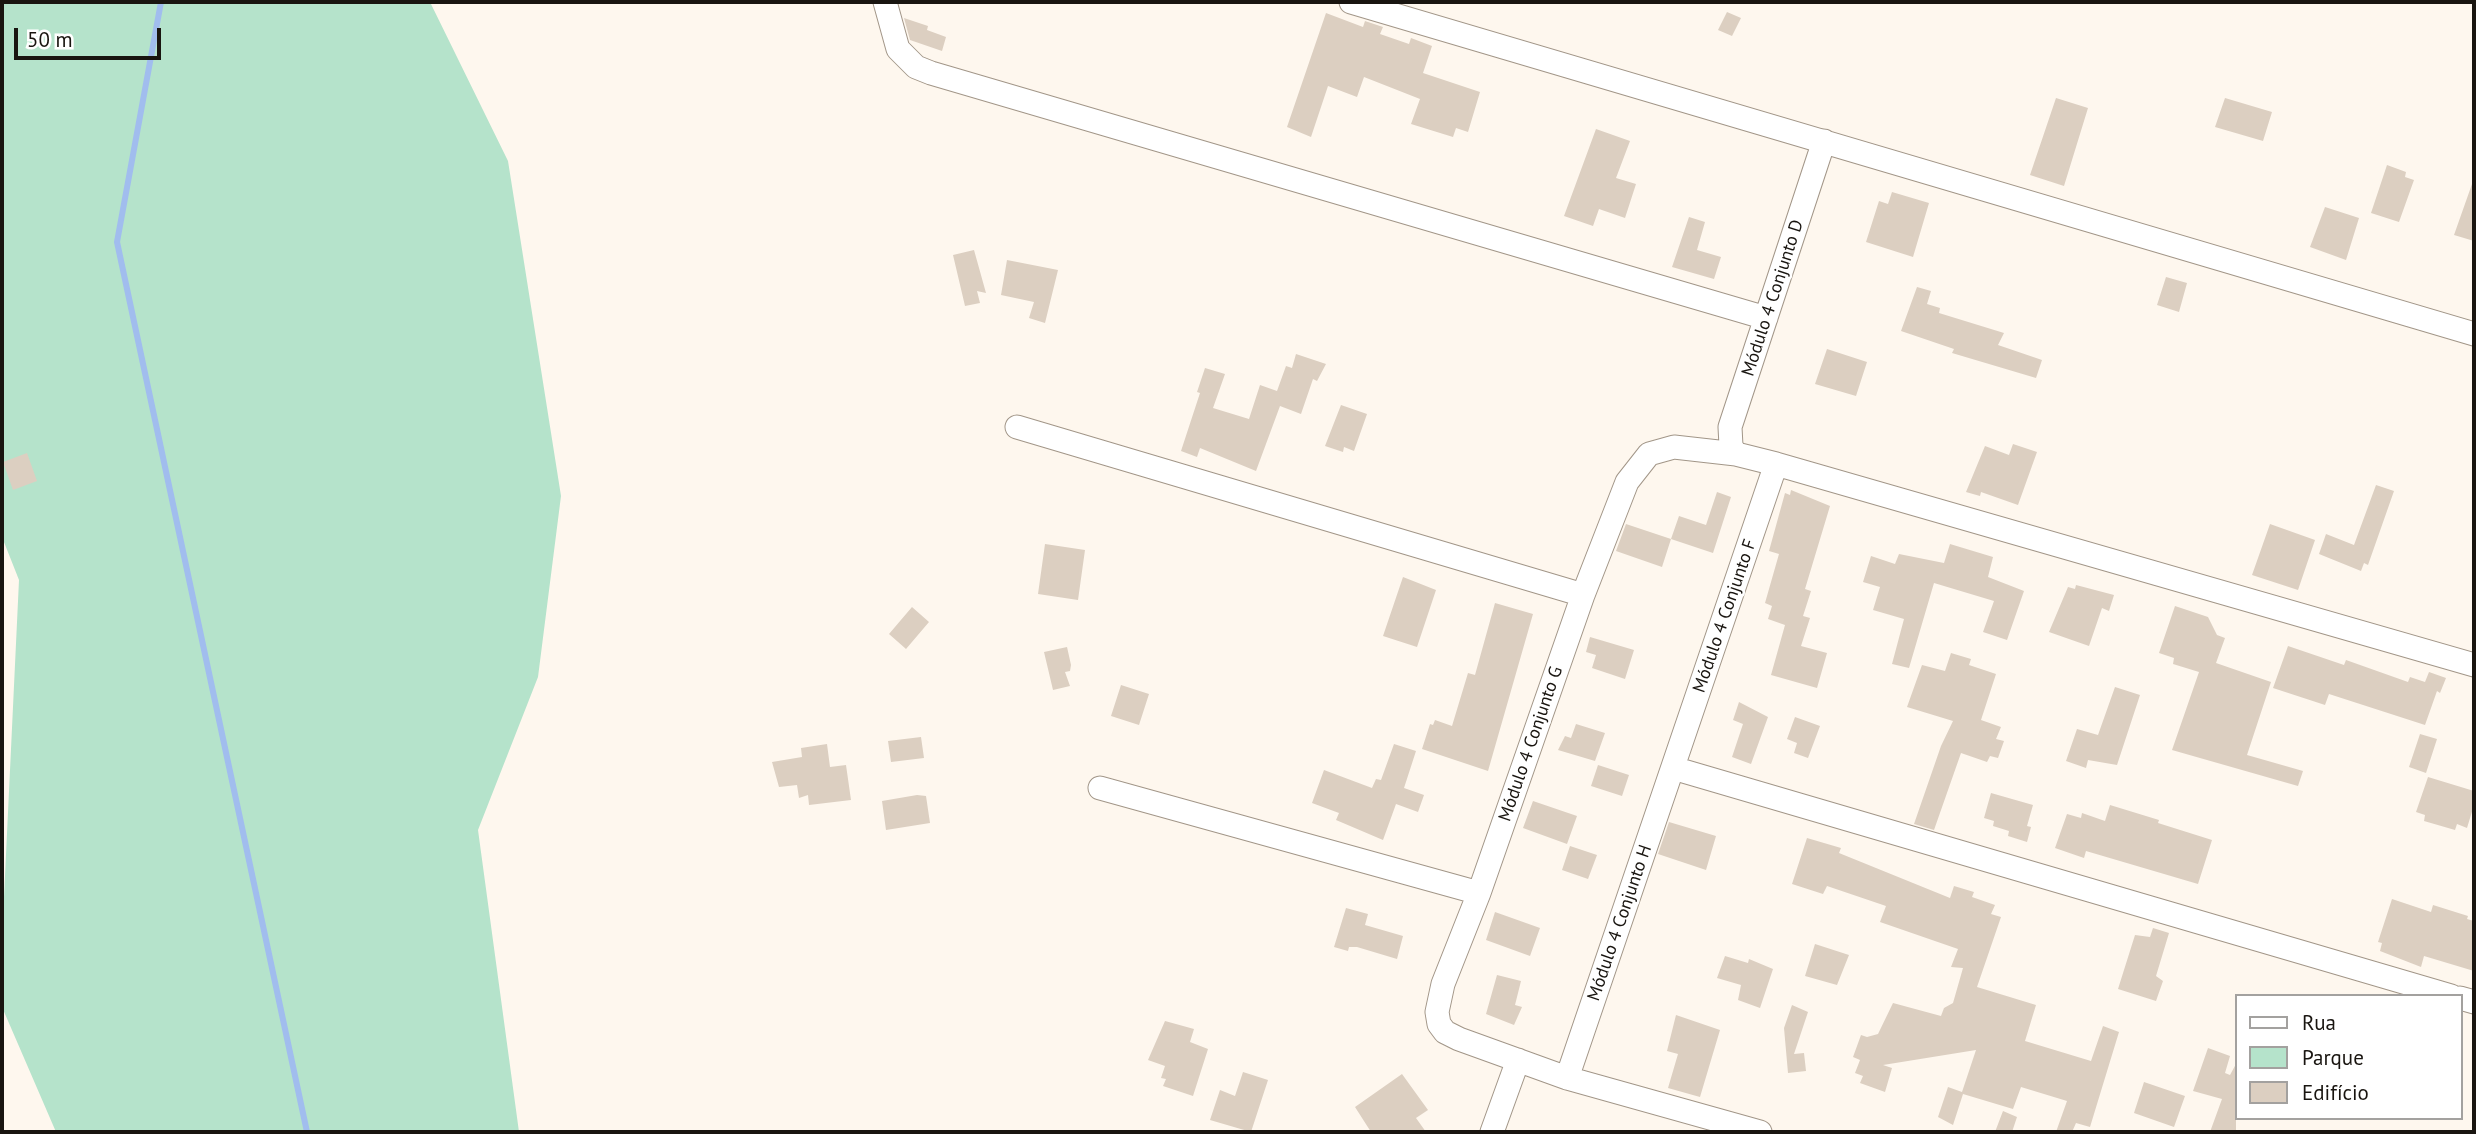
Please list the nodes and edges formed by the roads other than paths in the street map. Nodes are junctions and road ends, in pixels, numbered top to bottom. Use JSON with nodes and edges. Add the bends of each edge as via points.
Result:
{"nodes":[{"id":1,"x":885,"y":2,"type":"edge"},
{"id":2,"x":1351,"y":2,"type":"edge"},
{"id":3,"x":1824,"y":141,"type":"junction"},
{"id":4,"x":1766,"y":318,"type":"junction"},
{"id":5,"x":2474,"y":334,"type":"edge"},
{"id":6,"x":1017,"y":427,"type":"dead end"},
{"id":7,"x":1736,"y":454,"type":"junction"},
{"id":8,"x":1776,"y":464,"type":"junction"},
{"id":9,"x":1583,"y":596,"type":"junction"},
{"id":10,"x":2474,"y":665,"type":"edge"},
{"id":11,"x":1673,"y":768,"type":"junction"},
{"id":12,"x":1100,"y":788,"type":"dead end"},
{"id":13,"x":1479,"y":893,"type":"junction"},
{"id":14,"x":2444,"y":994,"type":"edge"},
{"id":15,"x":1518,"y":1060,"type":"junction"},
{"id":16,"x":1567,"y":1078,"type":"junction"},
{"id":17,"x":1492,"y":1132,"type":"edge"},
{"id":18,"x":1760,"y":1132,"type":"edge"}],
"edges":[{"from":1,"to":4,"type":"street","via":[[898,49],[916,67],[931,73]]},
{"from":2,"to":3,"type":"street"},
{"from":3,"to":4,"type":"street","name":"Módulo 4 Conjunto D"},
{"from":3,"to":5,"type":"street"},
{"from":4,"to":7,"type":"street","name":"Módulo 4 Conjunto D","via":[[1730,427]]},
{"from":6,"to":9,"type":"street"},
{"from":7,"to":8,"type":"street","name":"Módulo 4 Conjunto G"},
{"from":7,"to":9,"type":"street","name":"Módulo 4 Conjunto G","via":[[1674,447],[1649,454],[1627,482]]},
{"from":8,"to":10,"type":"street","name":"Módulo 4 Conjunto G"},
{"from":8,"to":11,"type":"street","name":"Módulo 4 Conjunto F"},
{"from":9,"to":13,"type":"street","name":"Módulo 4 Conjunto G"},
{"from":11,"to":14,"type":"street"},
{"from":11,"to":16,"type":"street","name":"Módulo 4 Conjunto H"},
{"from":12,"to":13,"type":"street"},
{"from":13,"to":15,"type":"street","name":"Módulo 4 Conjunto G","via":[[1437,1001],[1439,1024],[1459,1039]]},
{"from":15,"to":16,"type":"street","name":"Módulo 4 Conjunto G"},
{"from":15,"to":17,"type":"street"},
{"from":16,"to":18,"type":"street","name":"Módulo 4 Conjunto G"}]}
